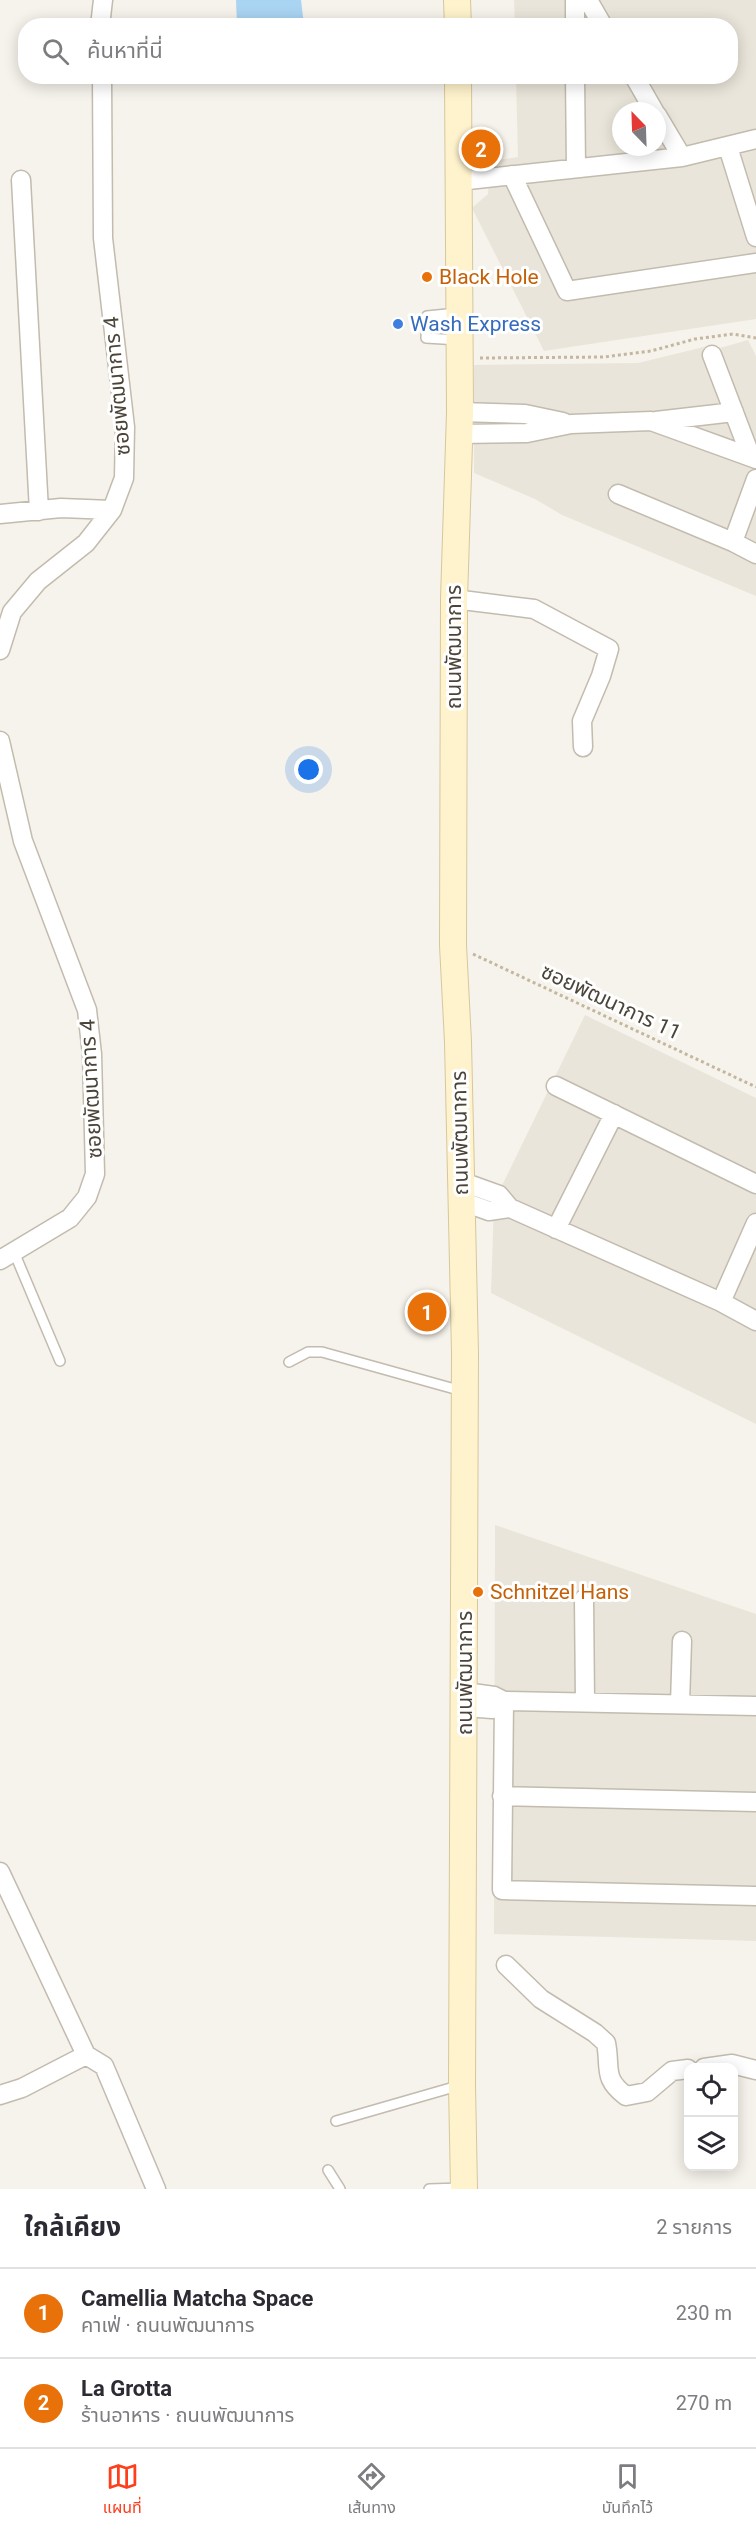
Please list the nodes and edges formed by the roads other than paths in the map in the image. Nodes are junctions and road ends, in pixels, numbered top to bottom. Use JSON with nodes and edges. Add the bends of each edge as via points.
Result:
{"nodes":[{"id":1,"x":103,"y":0,"type":"edge"},
{"id":2,"x":457,"y":0,"type":"edge"},
{"id":3,"x":574,"y":0,"type":"edge"},
{"id":4,"x":588,"y":0,"type":"edge"},
{"id":5,"x":101,"y":18,"type":"edge"},
{"id":6,"x":458,"y":18,"type":"edge"},
{"id":7,"x":575,"y":18,"type":"edge"},
{"id":8,"x":598,"y":18,"type":"edge"},
{"id":9,"x":102,"y":84,"type":"edge"},
{"id":10,"x":458,"y":84,"type":"edge"},
{"id":11,"x":575,"y":84,"type":"edge"},
{"id":12,"x":639,"y":84,"type":"edge"},
{"id":13,"x":649,"y":102,"type":"edge"},
{"id":14,"x":666,"y":130,"type":"edge"},
{"id":15,"x":756,"y":139,"type":"edge"},
{"id":16,"x":728,"y":147,"type":"junction"},
{"id":17,"x":682,"y":157,"type":"junction"},
{"id":18,"x":576,"y":168,"type":"junction"},
{"id":19,"x":512,"y":175,"type":"junction"},
{"id":20,"x":21,"y":180,"type":"dead end"},
{"id":21,"x":459,"y":181,"type":"junction"},
{"id":22,"x":756,"y":237,"type":"edge"},
{"id":23,"x":756,"y":263,"type":"edge"},
{"id":24,"x":460,"y":313,"type":"junction"},
{"id":25,"x":460,"y":349,"type":"junction"},
{"id":26,"x":712,"y":355,"type":"dead end"},
{"id":27,"x":734,"y":412,"type":"junction"},
{"id":28,"x":651,"y":421,"type":"junction"},
{"id":29,"x":459,"y":423,"type":"junction"},
{"id":30,"x":753,"y":458,"type":"edge"},
{"id":31,"x":756,"y":479,"type":"edge"},
{"id":32,"x":618,"y":494,"type":"dead end"},
{"id":33,"x":112,"y":510,"type":"junction"},
{"id":34,"x":39,"y":511,"type":"junction"},
{"id":35,"x":0,"y":514,"type":"edge"},
{"id":36,"x":733,"y":542,"type":"junction"},
{"id":37,"x":756,"y":554,"type":"edge"},
{"id":38,"x":454,"y":599,"type":"junction"},
{"id":39,"x":0,"y":650,"type":"edge"},
{"id":40,"x":0,"y":741,"type":"edge"},
{"id":41,"x":583,"y":747,"type":"dead end"},
{"id":42,"x":556,"y":1086,"type":"dead end"},
{"id":43,"x":614,"y":1114,"type":"junction"},
{"id":44,"x":756,"y":1184,"type":"edge"},
{"id":45,"x":461,"y":1191,"type":"junction"},
{"id":46,"x":756,"y":1223,"type":"edge"},
{"id":47,"x":556,"y":1229,"type":"junction"},
{"id":48,"x":7,"y":1256,"type":"edge"},
{"id":49,"x":721,"y":1302,"type":"junction"},
{"id":50,"x":756,"y":1321,"type":"edge"},
{"id":51,"x":60,"y":1362,"type":"dead end"},
{"id":52,"x":289,"y":1362,"type":"dead end"},
{"id":53,"x":464,"y":1392,"type":"junction"},
{"id":54,"x":584,"y":1599,"type":"dead end"},
{"id":55,"x":682,"y":1641,"type":"dead end"},
{"id":56,"x":465,"y":1700,"type":"junction"},
{"id":57,"x":504,"y":1701,"type":"junction"},
{"id":58,"x":585,"y":1702,"type":"junction"},
{"id":59,"x":680,"y":1704,"type":"junction"},
{"id":60,"x":756,"y":1706,"type":"edge"},
{"id":61,"x":502,"y":1796,"type":"junction"},
{"id":62,"x":756,"y":1802,"type":"edge"},
{"id":63,"x":0,"y":1872,"type":"edge"},
{"id":64,"x":756,"y":1896,"type":"edge"},
{"id":65,"x":506,"y":1965,"type":"dead end"},
{"id":66,"x":86,"y":2055,"type":"junction"},
{"id":67,"x":738,"y":2066,"type":"edge"},
{"id":68,"x":684,"y":2070,"type":"edge"},
{"id":69,"x":756,"y":2070,"type":"edge"},
{"id":70,"x":462,"y":2085,"type":"junction"},
{"id":71,"x":0,"y":2095,"type":"edge"},
{"id":72,"x":336,"y":2121,"type":"dead end"},
{"id":73,"x":328,"y":2170,"type":"dead end"},
{"id":74,"x":464,"y":2188,"type":"edge"},
{"id":75,"x":156,"y":2189,"type":"edge"},
{"id":76,"x":340,"y":2189,"type":"edge"},
{"id":77,"x":429,"y":2189,"type":"edge"}],
"edges":[{"from":1,"to":5,"type":"street"},
{"from":2,"to":6,"type":"street"},
{"from":3,"to":7,"type":"street"},
{"from":4,"to":8,"type":"street"},
{"from":9,"to":33,"type":"street","name":"ซอยพัฒนาการ 4","via":[[103,238],[125,427],[124,478]]},
{"from":10,"to":21,"type":"street","name":"ถนนพัฒนาการ"},
{"from":11,"to":18,"type":"street"},
{"from":12,"to":13,"type":"street"},
{"from":14,"to":17,"type":"street"},
{"from":15,"to":16,"type":"street"},
{"from":16,"to":17,"type":"street"},
{"from":16,"to":22,"type":"street"},
{"from":17,"to":18,"type":"street"},
{"from":18,"to":19,"type":"street"},
{"from":19,"to":21,"type":"street"},
{"from":19,"to":23,"type":"street","via":[[567,291]]},
{"from":20,"to":34,"type":"street"},
{"from":21,"to":24,"type":"street","name":"ถนนพัฒนาการ"},
{"from":24,"to":25,"type":"street","name":"ถนนพัฒนาการ"},
{"from":24,"to":25,"type":"lane","via":[[427,316],[426,338]]},
{"from":25,"to":29,"type":"street","name":"ถนนพัฒนาการ"},
{"from":26,"to":27,"type":"street"},
{"from":27,"to":28,"type":"street"},
{"from":27,"to":30,"type":"street"},
{"from":28,"to":29,"type":"street","via":[[571,424],[527,433]]},
{"from":28,"to":30,"type":"street"},
{"from":29,"to":38,"type":"street","name":"ถนนพัฒนาการ"},
{"from":31,"to":36,"type":"street"},
{"from":32,"to":36,"type":"street"},
{"from":33,"to":34,"type":"street"},
{"from":33,"to":39,"type":"street","name":"ซอยพัฒนาการ 4","via":[[86,543],[38,581],[12,612]]},
{"from":34,"to":35,"type":"street"},
{"from":36,"to":37,"type":"street"},
{"from":38,"to":41,"type":"street","via":[[534,609],[609,650],[582,721]]},
{"from":38,"to":45,"type":"street","name":"ถนนพัฒนาการ","via":[[453,945]]},
{"from":40,"to":48,"type":"street","name":"ซอยพัฒนาการ 4","via":[[23,842],[87,1010],[95,1174],[87,1197],[70,1218]]},
{"from":42,"to":43,"type":"street"},
{"from":43,"to":44,"type":"street"},
{"from":43,"to":47,"type":"street"},
{"from":45,"to":47,"type":"street","via":[[489,1210],[510,1208]]},
{"from":45,"to":53,"type":"street","name":"ถนนพัฒนาการ"},
{"from":46,"to":49,"type":"street"},
{"from":47,"to":49,"type":"street"},
{"from":48,"to":51,"type":"lane"},
{"from":49,"to":50,"type":"street"},
{"from":52,"to":53,"type":"lane","via":[[308,1352],[322,1352]]},
{"from":53,"to":56,"type":"street","name":"ถนนพัฒนาการ"},
{"from":54,"to":58,"type":"street"},
{"from":55,"to":59,"type":"street"},
{"from":56,"to":57,"type":"street","via":[[492,1709]]},
{"from":56,"to":70,"type":"street","name":"ถนนพัฒนาการ"},
{"from":57,"to":58,"type":"street"},
{"from":57,"to":61,"type":"street"},
{"from":58,"to":59,"type":"street"},
{"from":59,"to":60,"type":"street"},
{"from":61,"to":62,"type":"street"},
{"from":61,"to":64,"type":"street","via":[[502,1890]]},
{"from":63,"to":66,"type":"street"},
{"from":65,"to":68,"type":"street","via":[[541,1999],[606,2043],[606,2064],[614,2086],[626,2096],[647,2092],[672,2071]]},
{"from":66,"to":71,"type":"street"},
{"from":66,"to":75,"type":"street","via":[[104,2066]]},
{"from":67,"to":69,"type":"street"},
{"from":70,"to":72,"type":"lane"},
{"from":70,"to":74,"type":"street","name":"ถนนพัฒนาการ"},
{"from":73,"to":76,"type":"lane"},
{"from":74,"to":77,"type":"lane"}]}
